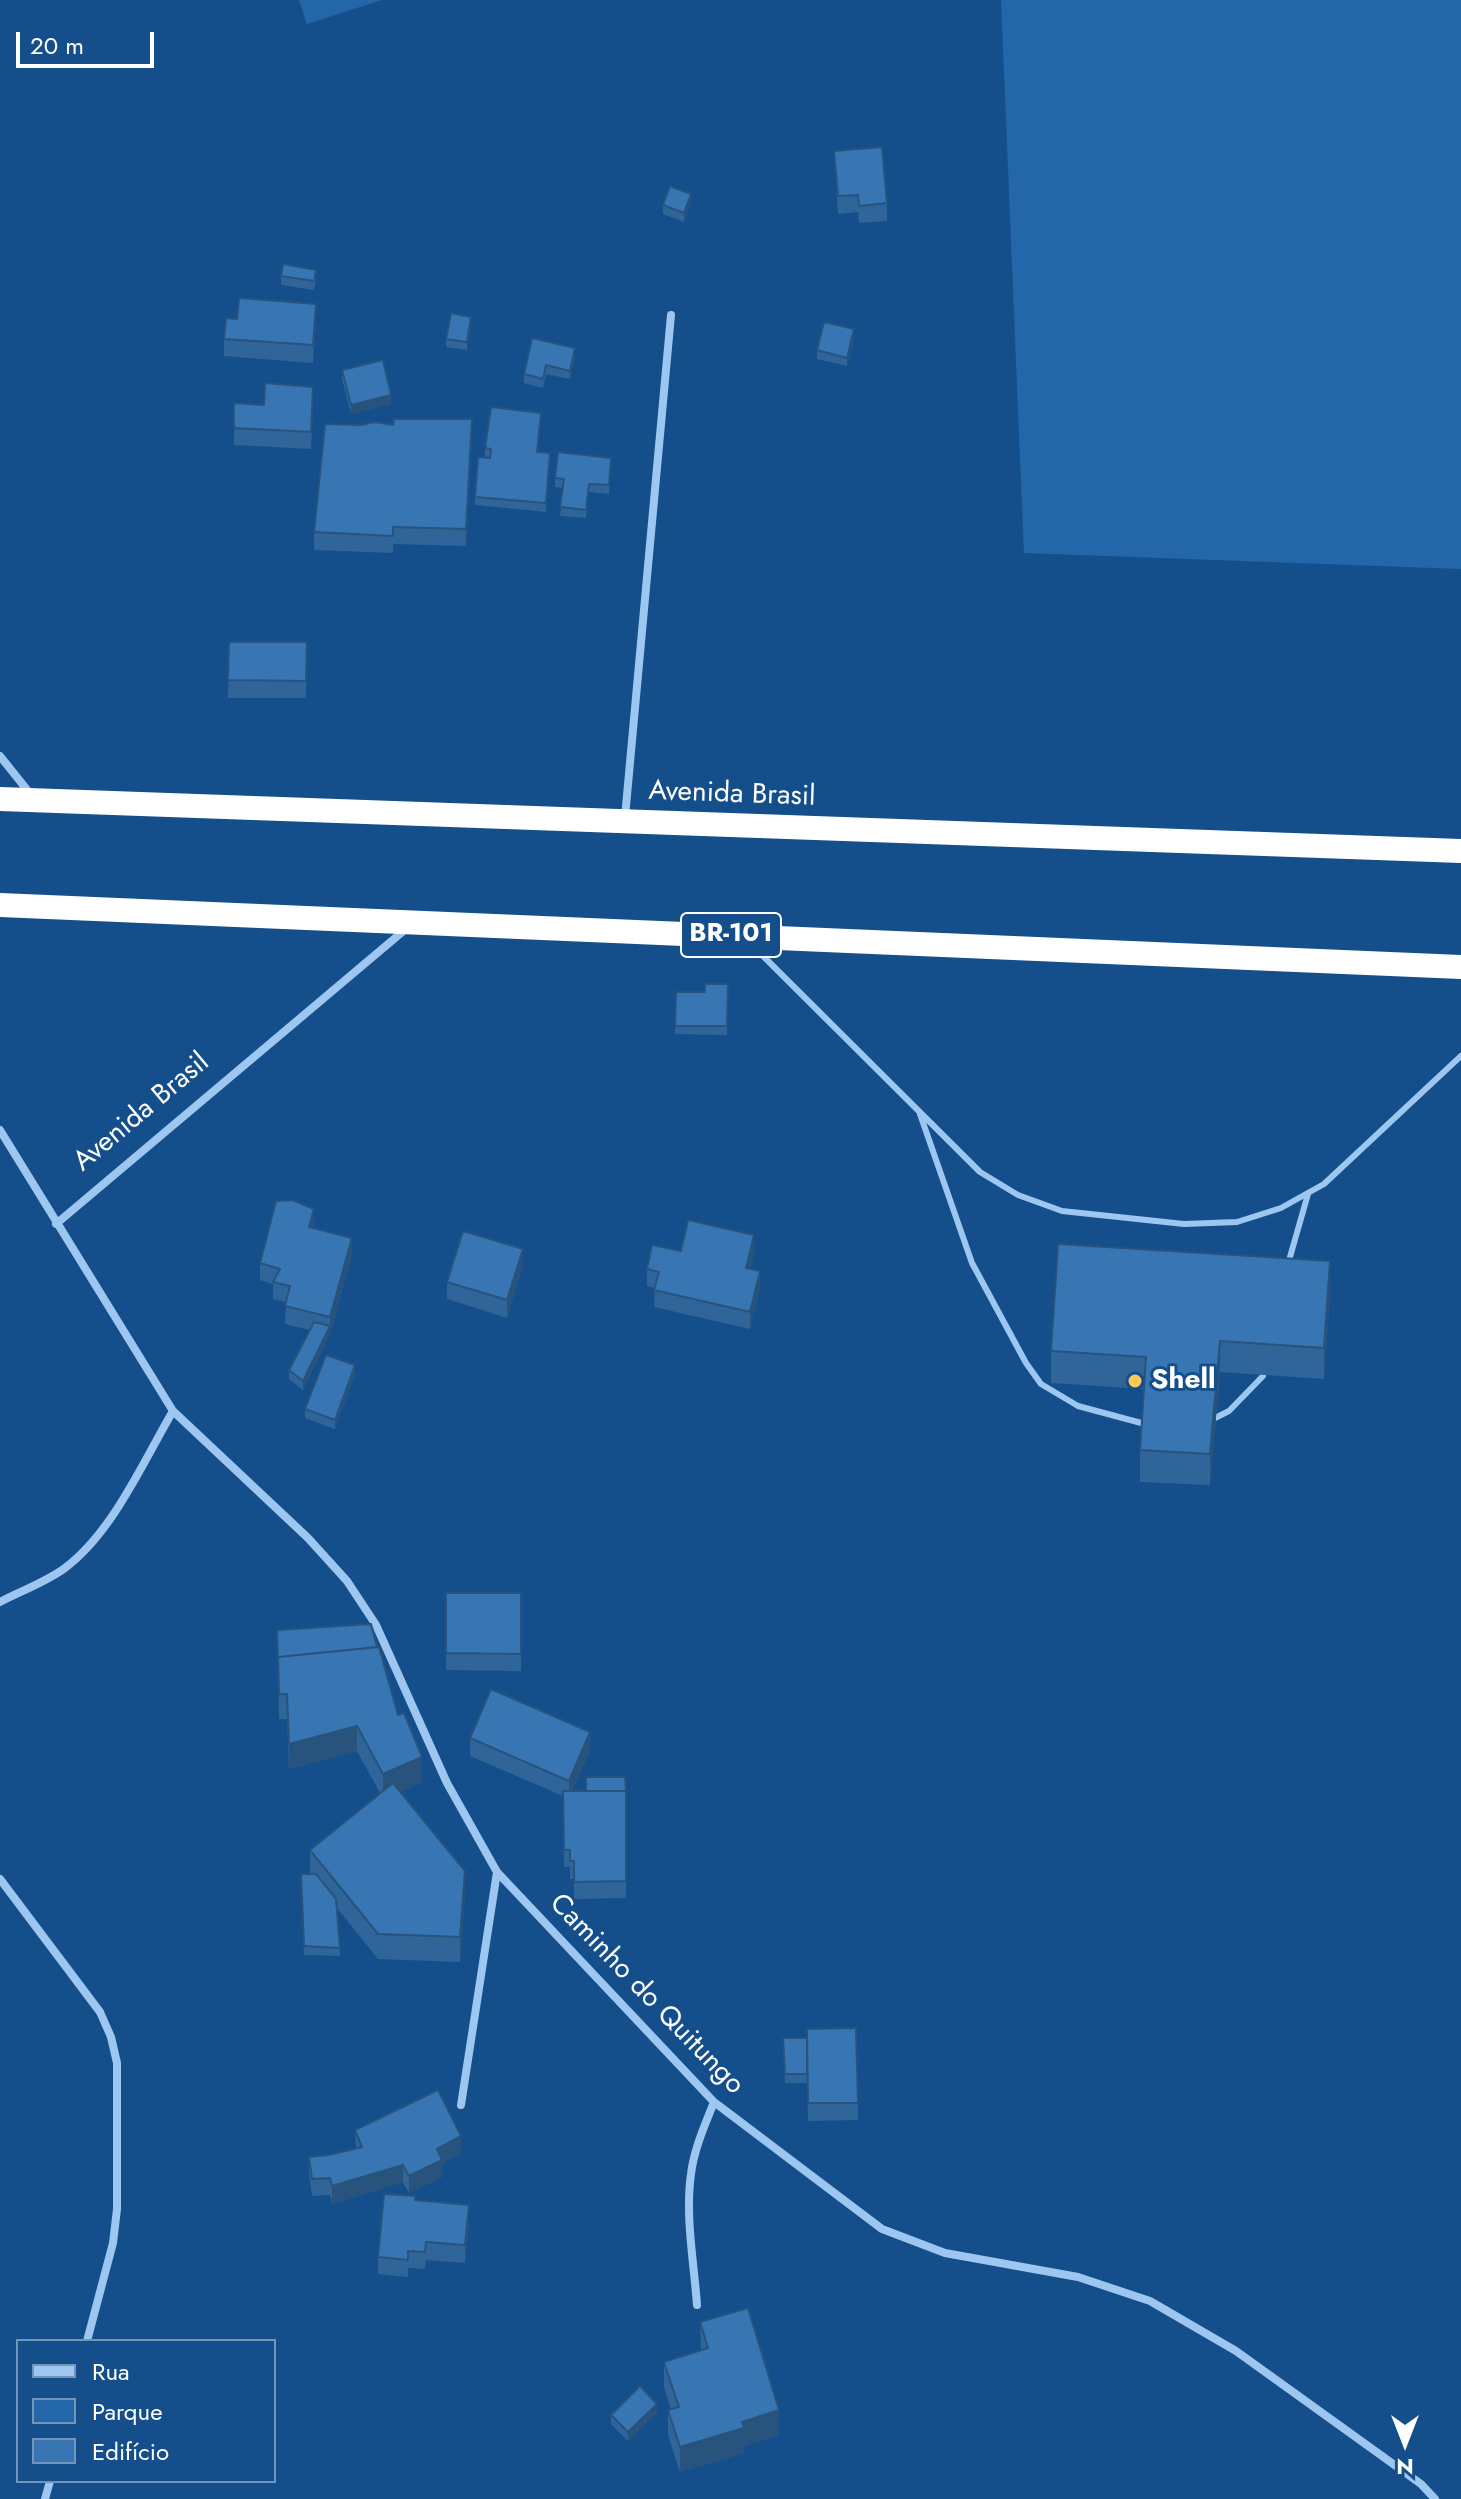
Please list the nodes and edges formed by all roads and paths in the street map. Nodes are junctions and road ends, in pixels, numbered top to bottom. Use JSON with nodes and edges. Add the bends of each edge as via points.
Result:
{"nodes":[{"id":1,"x":671,"y":315,"type":"dead end"},
{"id":2,"x":0,"y":756,"type":"edge"},
{"id":3,"x":0,"y":799,"type":"edge"},
{"id":4,"x":36,"y":801,"type":"junction"},
{"id":5,"x":625,"y":821,"type":"junction"},
{"id":6,"x":1461,"y":851,"type":"edge"},
{"id":7,"x":0,"y":905,"type":"edge"},
{"id":8,"x":413,"y":923,"type":"junction"},
{"id":9,"x":743,"y":936,"type":"junction"},
{"id":10,"x":1461,"y":967,"type":"edge"},
{"id":11,"x":1461,"y":1056,"type":"edge"},
{"id":12,"x":918,"y":1111,"type":"junction"},
{"id":13,"x":0,"y":1130,"type":"edge"},
{"id":14,"x":1308,"y":1193,"type":"junction"},
{"id":15,"x":56,"y":1224,"type":"junction"},
{"id":16,"x":1284,"y":1276,"type":"edge"},
{"id":17,"x":1263,"y":1376,"type":"edge"},
{"id":18,"x":173,"y":1411,"type":"junction"},
{"id":19,"x":1215,"y":1418,"type":"edge"},
{"id":20,"x":1145,"y":1424,"type":"edge"},
{"id":21,"x":0,"y":1602,"type":"edge"},
{"id":22,"x":497,"y":1872,"type":"junction"},
{"id":23,"x":0,"y":1879,"type":"edge"},
{"id":24,"x":714,"y":2102,"type":"junction"},
{"id":25,"x":461,"y":2105,"type":"dead end"},
{"id":26,"x":697,"y":2305,"type":"dead end"},
{"id":27,"x":88,"y":2339,"type":"edge"},
{"id":28,"x":1435,"y":2499,"type":"edge"}],
"edges":[{"from":1,"to":5,"type":"street"},
{"from":2,"to":4,"type":"street"},
{"from":3,"to":4,"type":"highway","name":"Avenida Brasil"},
{"from":4,"to":5,"type":"highway","name":"Avenida Brasil"},
{"from":5,"to":6,"type":"highway","name":"Avenida Brasil"},
{"from":7,"to":8,"type":"highway","number":"BR-101"},
{"from":8,"to":9,"type":"highway","number":"BR-101"},
{"from":8,"to":15,"type":"street","name":"Avenida Brasil"},
{"from":9,"to":10,"type":"highway","number":"BR-101"},
{"from":9,"to":12,"type":"lane"},
{"from":11,"to":14,"type":"lane"},
{"from":12,"to":14,"type":"lane","via":[[980,1172],[1018,1195],[1062,1211],[1184,1224],[1237,1222]]},
{"from":12,"to":20,"type":"lane","via":[[972,1263],[1041,1384],[1078,1406]]},
{"from":13,"to":15,"type":"street","name":"Caminho do Quitungo"},
{"from":14,"to":16,"type":"lane"},
{"from":15,"to":18,"type":"street","name":"Caminho do Quitungo"},
{"from":17,"to":19,"type":"lane"},
{"from":18,"to":21,"type":"street","via":[[110,1518],[84,1551],[63,1569]]},
{"from":18,"to":22,"type":"street","name":"Caminho do Quitungo","via":[[347,1581],[376,1625],[447,1783]]},
{"from":22,"to":24,"type":"street","name":"Caminho do Quitungo"},
{"from":22,"to":25,"type":"street"},
{"from":23,"to":27,"type":"street","via":[[100,2012],[117,2063],[117,2209]]},
{"from":24,"to":26,"type":"street","via":[[691,2174]]},
{"from":24,"to":28,"type":"street","name":"Caminho do Quitungo","via":[[882,2229],[945,2253],[1078,2277],[1150,2301],[1236,2351]]}]}
